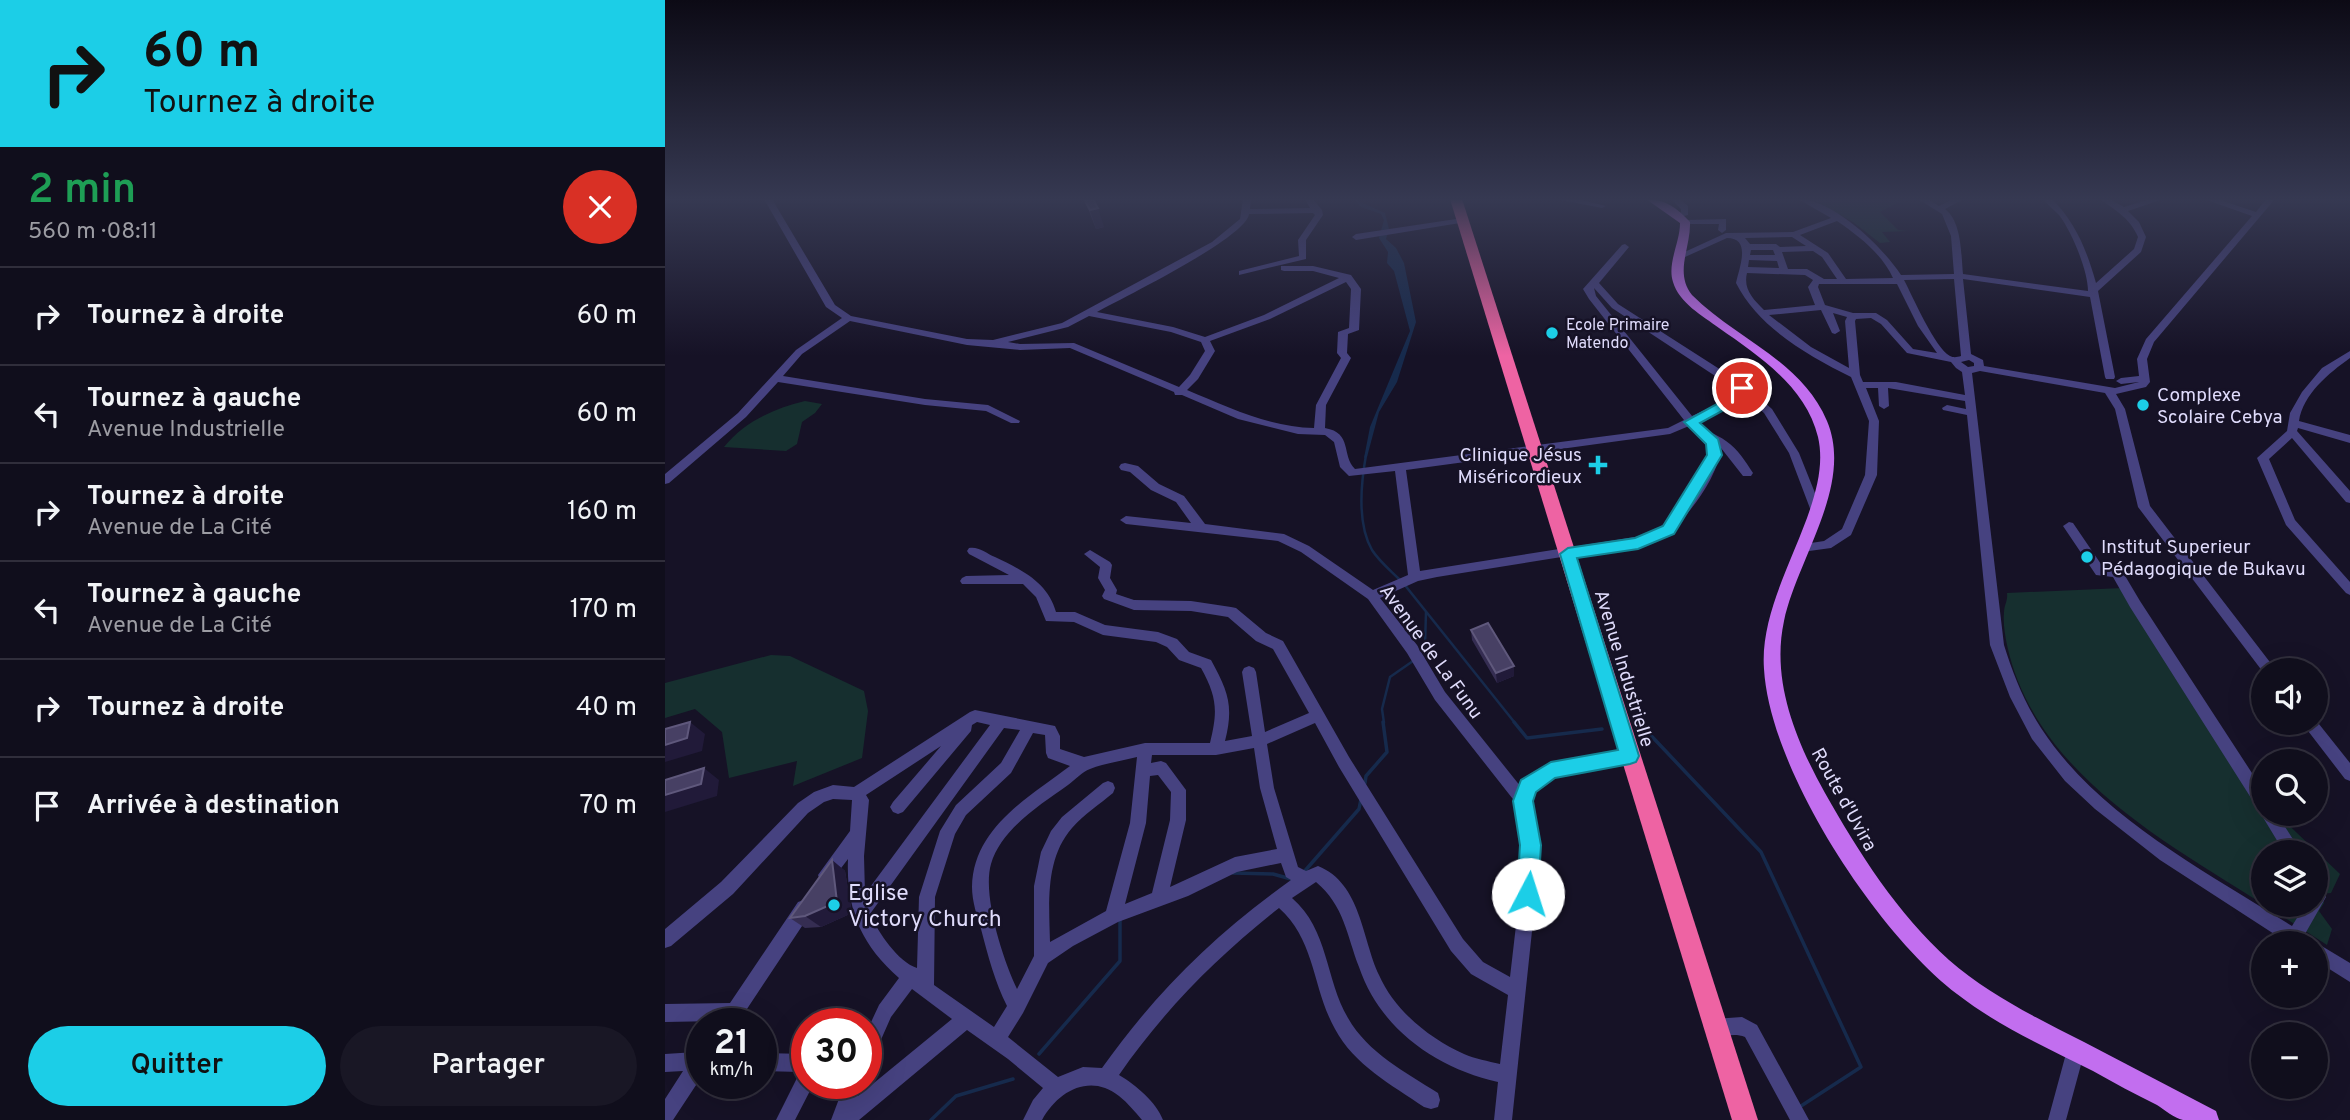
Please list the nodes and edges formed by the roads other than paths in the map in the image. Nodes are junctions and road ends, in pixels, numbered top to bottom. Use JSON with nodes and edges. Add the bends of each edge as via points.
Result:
{"nodes":[{"id":1,"x":797,"y":251,"type":"edge"},
{"id":2,"x":1203,"y":251,"type":"edge"},
{"id":3,"x":1303,"y":251,"type":"edge"},
{"id":4,"x":1474,"y":251,"type":"edge"},
{"id":5,"x":1621,"y":251,"type":"edge"},
{"id":6,"x":1682,"y":251,"type":"edge"},
{"id":7,"x":1696,"y":251,"type":"edge"},
{"id":8,"x":1795,"y":251,"type":"edge"},
{"id":9,"x":1818,"y":251,"type":"edge"},
{"id":10,"x":1878,"y":251,"type":"edge"},
{"id":11,"x":1957,"y":251,"type":"edge"},
{"id":12,"x":2081,"y":251,"type":"edge"},
{"id":13,"x":2136,"y":251,"type":"edge"},
{"id":14,"x":2226,"y":251,"type":"edge"},
{"id":15,"x":1746,"y":252,"type":"joint"},
{"id":16,"x":1779,"y":254,"type":"junction"},
{"id":17,"x":1682,"y":256,"type":"junction"},
{"id":18,"x":1284,"y":268,"type":"dead end"},
{"id":19,"x":1743,"y":270,"type":"junction"},
{"id":20,"x":1785,"y":272,"type":"junction"},
{"id":21,"x":1242,"y":273,"type":"dead end"},
{"id":22,"x":1961,"y":276,"type":"junction"},
{"id":23,"x":1347,"y":277,"type":"junction"},
{"id":24,"x":1898,"y":279,"type":"junction"},
{"id":25,"x":1817,"y":280,"type":"junction"},
{"id":26,"x":1844,"y":282,"type":"junction"},
{"id":27,"x":1594,"y":283,"type":"junction"},
{"id":28,"x":2093,"y":293,"type":"junction"},
{"id":29,"x":1824,"y":307,"type":"junction"},
{"id":30,"x":1089,"y":313,"type":"junction"},
{"id":31,"x":1764,"y":313,"type":"junction"},
{"id":32,"x":1853,"y":316,"type":"junction"},
{"id":33,"x":848,"y":318,"type":"junction"},
{"id":34,"x":1835,"y":331,"type":"dead end"},
{"id":35,"x":1205,"y":340,"type":"junction"},
{"id":36,"x":993,"y":342,"type":"junction"},
{"id":37,"x":2350,"y":354,"type":"edge"},
{"id":38,"x":1951,"y":359,"type":"junction"},
{"id":39,"x":1972,"y":363,"type":"junction"},
{"id":40,"x":773,"y":378,"type":"junction"},
{"id":41,"x":1857,"y":380,"type":"junction"},
{"id":42,"x":1883,"y":385,"type":"junction"},
{"id":43,"x":2113,"y":385,"type":"junction"},
{"id":44,"x":1179,"y":393,"type":"junction"},
{"id":45,"x":1749,"y":393,"type":"junction"},
{"id":46,"x":1884,"y":406,"type":"dead end"},
{"id":47,"x":1971,"y":406,"type":"junction"},
{"id":48,"x":1947,"y":408,"type":"dead end"},
{"id":49,"x":1015,"y":421,"type":"dead end"},
{"id":50,"x":1691,"y":422,"type":"junction"},
{"id":51,"x":2292,"y":428,"type":"junction"},
{"id":52,"x":1319,"y":431,"type":"junction"},
{"id":53,"x":1705,"y":434,"type":"junction"},
{"id":54,"x":2350,"y":439,"type":"edge"},
{"id":55,"x":1536,"y":451,"type":"junction"},
{"id":56,"x":1125,"y":467,"type":"dead end"},
{"id":57,"x":1399,"y":467,"type":"junction"},
{"id":58,"x":1747,"y":473,"type":"dead end"},
{"id":59,"x":665,"y":480,"type":"edge"},
{"id":60,"x":2350,"y":499,"type":"edge"},
{"id":61,"x":1815,"y":508,"type":"junction"},
{"id":62,"x":1126,"y":520,"type":"dead end"},
{"id":63,"x":2069,"y":526,"type":"dead end"},
{"id":64,"x":1201,"y":528,"type":"junction"},
{"id":65,"x":1802,"y":548,"type":"junction"},
{"id":66,"x":973,"y":551,"type":"dead end"},
{"id":67,"x":1090,"y":554,"type":"dead end"},
{"id":68,"x":1568,"y":554,"type":"junction"},
{"id":69,"x":1029,"y":580,"type":"junction"},
{"id":70,"x":966,"y":581,"type":"dead end"},
{"id":71,"x":1406,"y":581,"type":"junction"},
{"id":72,"x":2350,"y":590,"type":"edge"},
{"id":73,"x":1372,"y":596,"type":"junction"},
{"id":74,"x":2260,"y":658,"type":"edge"},
{"id":75,"x":1249,"y":672,"type":"dead end"},
{"id":76,"x":1318,"y":715,"type":"junction"},
{"id":77,"x":975,"y":716,"type":"junction"},
{"id":78,"x":1001,"y":721,"type":"junction"},
{"id":79,"x":1029,"y":727,"type":"junction"},
{"id":80,"x":2319,"y":735,"type":"edge"},
{"id":81,"x":1259,"y":741,"type":"junction"},
{"id":82,"x":1145,"y":749,"type":"junction"},
{"id":83,"x":1216,"y":749,"type":"junction"},
{"id":84,"x":1630,"y":756,"type":"junction"},
{"id":85,"x":1084,"y":764,"type":"junction"},
{"id":86,"x":1144,"y":771,"type":"junction"},
{"id":87,"x":2350,"y":774,"type":"edge"},
{"id":88,"x":2251,"y":785,"type":"edge"},
{"id":89,"x":1108,"y":788,"type":"dead end"},
{"id":90,"x":856,"y":794,"type":"junction"},
{"id":91,"x":1523,"y":801,"type":"junction"},
{"id":92,"x":898,"y":807,"type":"dead end"},
{"id":93,"x":856,"y":834,"type":"junction"},
{"id":94,"x":1287,"y":853,"type":"junction"},
{"id":95,"x":1299,"y":876,"type":"junction"},
{"id":96,"x":1279,"y":897,"type":"junction"},
{"id":97,"x":1159,"y":898,"type":"junction"},
{"id":98,"x":861,"y":913,"type":"junction"},
{"id":99,"x":1113,"y":916,"type":"junction"},
{"id":100,"x":2285,"y":931,"type":"edge"},
{"id":101,"x":665,"y":940,"type":"edge"},
{"id":102,"x":1042,"y":957,"type":"junction"},
{"id":103,"x":2328,"y":959,"type":"edge"},
{"id":104,"x":2350,"y":973,"type":"edge"},
{"id":105,"x":918,"y":981,"type":"junction"},
{"id":106,"x":1517,"y":990,"type":"junction"},
{"id":107,"x":1017,"y":1007,"type":"junction"},
{"id":108,"x":737,"y":1008,"type":"edge"},
{"id":109,"x":665,"y":1013,"type":"edge"},
{"id":110,"x":686,"y":1015,"type":"edge"},
{"id":111,"x":882,"y":1018,"type":"edge"},
{"id":112,"x":966,"y":1019,"type":"junction"},
{"id":113,"x":1714,"y":1028,"type":"junction"},
{"id":114,"x":996,"y":1039,"type":"junction"},
{"id":115,"x":2076,"y":1050,"type":"junction"},
{"id":116,"x":686,"y":1061,"type":"edge"},
{"id":117,"x":665,"y":1063,"type":"edge"},
{"id":118,"x":1508,"y":1075,"type":"junction"},
{"id":119,"x":1107,"y":1077,"type":"junction"},
{"id":120,"x":686,"y":1083,"type":"edge"},
{"id":121,"x":1055,"y":1086,"type":"junction"},
{"id":122,"x":796,"y":1099,"type":"edge"},
{"id":123,"x":849,"y":1099,"type":"edge"},
{"id":124,"x":1431,"y":1100,"type":"dead end"},
{"id":125,"x":665,"y":1116,"type":"edge"},
{"id":126,"x":785,"y":1120,"type":"edge"},
{"id":127,"x":842,"y":1120,"type":"edge"},
{"id":128,"x":1032,"y":1120,"type":"edge"},
{"id":129,"x":1154,"y":1120,"type":"edge"},
{"id":130,"x":1503,"y":1120,"type":"edge"},
{"id":131,"x":1745,"y":1120,"type":"edge"},
{"id":132,"x":1800,"y":1120,"type":"edge"},
{"id":133,"x":2057,"y":1120,"type":"edge"},
{"id":134,"x":2207,"y":1120,"type":"edge"}],
"edges":[{"from":1,"to":33,"type":"street","via":[[826,302]]},
{"from":2,"to":30,"type":"street"},
{"from":3,"to":21,"type":"street","via":[[1303,257]]},
{"from":4,"to":55,"type":"highway","name":"Avenue Industrielle"},
{"from":5,"to":27,"type":"street"},
{"from":6,"to":17,"type":"main road","name":"Route d'Uvira"},
{"from":7,"to":17,"type":"street"},
{"from":8,"to":16,"type":"street"},
{"from":9,"to":26,"type":"street"},
{"from":10,"to":24,"type":"street"},
{"from":11,"to":22,"type":"street"},
{"from":12,"to":28,"type":"street"},
{"from":13,"to":28,"type":"street"},
{"from":14,"to":43,"type":"street","via":[[2149,341],[2141,385]]},
{"from":15,"to":16,"type":"street"},
{"from":15,"to":19,"type":"street"},
{"from":16,"to":20,"type":"street"},
{"from":17,"to":61,"type":"main road","name":"Route d'Uvira","via":[[1678,279],[1691,301],[1776,365],[1816,412],[1827,456]]},
{"from":18,"to":23,"type":"street"},
{"from":19,"to":20,"type":"street"},
{"from":19,"to":31,"type":"street","via":[[1742,289]]},
{"from":20,"to":25,"type":"street","via":[[1812,273]]},
{"from":22,"to":24,"type":"street"},
{"from":22,"to":28,"type":"street"},
{"from":22,"to":39,"type":"street"},
{"from":23,"to":35,"type":"street","via":[[1266,317]]},
{"from":23,"to":52,"type":"street","via":[[1356,289],[1354,330],[1343,332],[1346,358],[1321,405]]},
{"from":24,"to":26,"type":"street"},
{"from":24,"to":38,"type":"street","via":[[1918,322]]},
{"from":25,"to":26,"type":"street"},
{"from":25,"to":29,"type":"street","via":[[1814,287]]},
{"from":27,"to":45,"type":"street","via":[[1628,315]]},
{"from":27,"to":50,"type":"street","via":[[1588,289],[1592,297]]},
{"from":28,"to":43,"type":"street"},
{"from":29,"to":31,"type":"street"},
{"from":29,"to":32,"type":"street"},
{"from":29,"to":34,"type":"street"},
{"from":30,"to":35,"type":"street"},
{"from":30,"to":36,"type":"street","via":[[1045,333]]},
{"from":31,"to":41,"type":"street","via":[[1814,355]]},
{"from":32,"to":38,"type":"street","via":[[1873,315],[1910,351]]},
{"from":32,"to":41,"type":"street","via":[[1851,355]]},
{"from":33,"to":36,"type":"street","via":[[929,337]]},
{"from":33,"to":40,"type":"street","via":[[799,352]]},
{"from":35,"to":44,"type":"street","via":[[1210,351],[1207,359]]},
{"from":36,"to":44,"type":"street","via":[[1020,347],[1071,345]]},
{"from":37,"to":51,"type":"street","via":[[2326,370],[2306,394]]},
{"from":38,"to":39,"type":"street","via":[[1958,365]]},
{"from":39,"to":43,"type":"street"},
{"from":39,"to":47,"type":"street"},
{"from":40,"to":49,"type":"street","via":[[988,408]]},
{"from":40,"to":59,"type":"street","via":[[742,415]]},
{"from":41,"to":42,"type":"street"},
{"from":41,"to":65,"type":"street","via":[[1874,421],[1872,467],[1864,494],[1847,532],[1826,545]]},
{"from":42,"to":46,"type":"street"},
{"from":42,"to":47,"type":"street"},
{"from":43,"to":74,"type":"street","via":[[2144,507]]},
{"from":44,"to":52,"type":"street","via":[[1289,430]]},
{"from":45,"to":50,"type":"street"},
{"from":45,"to":61,"type":"street","via":[[1777,421]]},
{"from":47,"to":48,"type":"street"},
{"from":47,"to":100,"type":"street","via":[[1997,645],[2007,678],[2029,721],[2072,776],[2130,828]]},
{"from":50,"to":53,"type":"street"},
{"from":50,"to":55,"type":"street","via":[[1670,431]]},
{"from":51,"to":54,"type":"street"},
{"from":51,"to":60,"type":"street"},
{"from":51,"to":72,"type":"street","via":[[2267,453],[2264,464],[2290,522]]},
{"from":52,"to":57,"type":"street","via":[[1335,435],[1346,467],[1353,473]]},
{"from":53,"to":58,"type":"street","via":[[1724,443]]},
{"from":53,"to":68,"type":"street","via":[[1715,455],[1668,530],[1638,543]]},
{"from":55,"to":57,"type":"street"},
{"from":55,"to":68,"type":"highway","name":"Avenue Industrielle"},
{"from":56,"to":64,"type":"street","via":[[1180,499]]},
{"from":57,"to":71,"type":"street"},
{"from":61,"to":65,"type":"main road","name":"Route d'Uvira"},
{"from":62,"to":64,"type":"street","name":"Avenue de La Funu"},
{"from":63,"to":88,"type":"street","via":[[2100,572],[2117,572],[2125,581]]},
{"from":64,"to":73,"type":"street","name":"Avenue de La Funu","via":[[1280,537]]},
{"from":65,"to":115,"type":"main road","name":"Route d'Uvira","via":[[1778,611],[1772,646],[1775,690],[1800,768],[1862,875],[1902,928],[1963,986]]},
{"from":66,"to":69,"type":"street"},
{"from":67,"to":76,"type":"street","via":[[1106,565],[1108,596],[1122,603],[1217,608],[1238,616],[1261,637],[1278,645]]},
{"from":68,"to":71,"type":"street"},
{"from":68,"to":84,"type":"highway","name":"Avenue Industrielle"},
{"from":69,"to":70,"type":"street"},
{"from":69,"to":83,"type":"street","via":[[1049,603],[1051,617],[1075,617],[1103,630],[1157,637],[1206,664],[1225,708]]},
{"from":71,"to":73,"type":"street"},
{"from":73,"to":91,"type":"street","name":"Avenue de La Funu","via":[[1440,696]]},
{"from":75,"to":81,"type":"street"},
{"from":76,"to":81,"type":"street"},
{"from":76,"to":106,"type":"street","via":[[1457,945],[1483,973]]},
{"from":77,"to":78,"type":"street"},
{"from":77,"to":90,"type":"street"},
{"from":77,"to":92,"type":"street"},
{"from":78,"to":79,"type":"street"},
{"from":78,"to":98,"type":"street"},
{"from":79,"to":85,"type":"street","via":[[1050,730],[1053,753]]},
{"from":79,"to":105,"type":"street","via":[[1006,768],[961,810],[948,831],[927,897]]},
{"from":80,"to":87,"type":"street"},
{"from":81,"to":83,"type":"street"},
{"from":81,"to":94,"type":"street","via":[[1267,788]]},
{"from":82,"to":83,"type":"street"},
{"from":82,"to":85,"type":"street"},
{"from":82,"to":86,"type":"street"},
{"from":84,"to":91,"type":"street","via":[[1551,771],[1528,787]]},
{"from":84,"to":113,"type":"highway","name":"Avenue Industrielle"},
{"from":85,"to":107,"type":"street","via":[[1008,823],[988,852],[981,873],[981,900],[1005,987]]},
{"from":86,"to":97,"type":"street","via":[[1161,768],[1179,790],[1178,820]]},
{"from":86,"to":99,"type":"street","via":[[1138,823]]},
{"from":89,"to":102,"type":"street","via":[[1067,822],[1051,843],[1041,880]]},
{"from":90,"to":93,"type":"street","via":[[861,800]]},
{"from":90,"to":101,"type":"street","via":[[832,792],[811,803],[727,888]]},
{"from":91,"to":106,"type":"street","via":[[1531,865]]},
{"from":93,"to":98,"type":"street","via":[[855,881]]},
{"from":93,"to":108,"type":"street"},
{"from":94,"to":95,"type":"street"},
{"from":94,"to":97,"type":"street","via":[[1235,865]]},
{"from":95,"to":96,"type":"street"},
{"from":95,"to":118,"type":"street","via":[[1318,874],[1342,897],[1381,998],[1401,1018],[1458,1061]]},
{"from":96,"to":119,"type":"street","via":[[1199,962],[1144,1022]]},
{"from":96,"to":124,"type":"street","via":[[1292,906],[1318,947],[1339,1022],[1357,1049]]},
{"from":97,"to":99,"type":"street"},
{"from":98,"to":105,"type":"street","via":[[876,943]]},
{"from":99,"to":102,"type":"street"},
{"from":102,"to":107,"type":"street"},
{"from":103,"to":104,"type":"street"},
{"from":105,"to":111,"type":"street"},
{"from":105,"to":112,"type":"street"},
{"from":106,"to":118,"type":"street"},
{"from":107,"to":114,"type":"street"},
{"from":109,"to":110,"type":"street"},
{"from":112,"to":114,"type":"street"},
{"from":112,"to":127,"type":"street"},
{"from":113,"to":131,"type":"highway","name":"Avenue Industrielle"},
{"from":113,"to":132,"type":"street","via":[[1742,1026],[1751,1031]]},
{"from":114,"to":121,"type":"street"},
{"from":115,"to":133,"type":"street"},
{"from":115,"to":134,"type":"main road","name":"Route d'Uvira"},
{"from":116,"to":117,"type":"street"},
{"from":118,"to":130,"type":"street"},
{"from":119,"to":121,"type":"street","via":[[1084,1076]]},
{"from":119,"to":129,"type":"street"},
{"from":120,"to":125,"type":"street"},
{"from":121,"to":128,"type":"street"},
{"from":122,"to":126,"type":"street"},
{"from":123,"to":127,"type":"street"}]}
